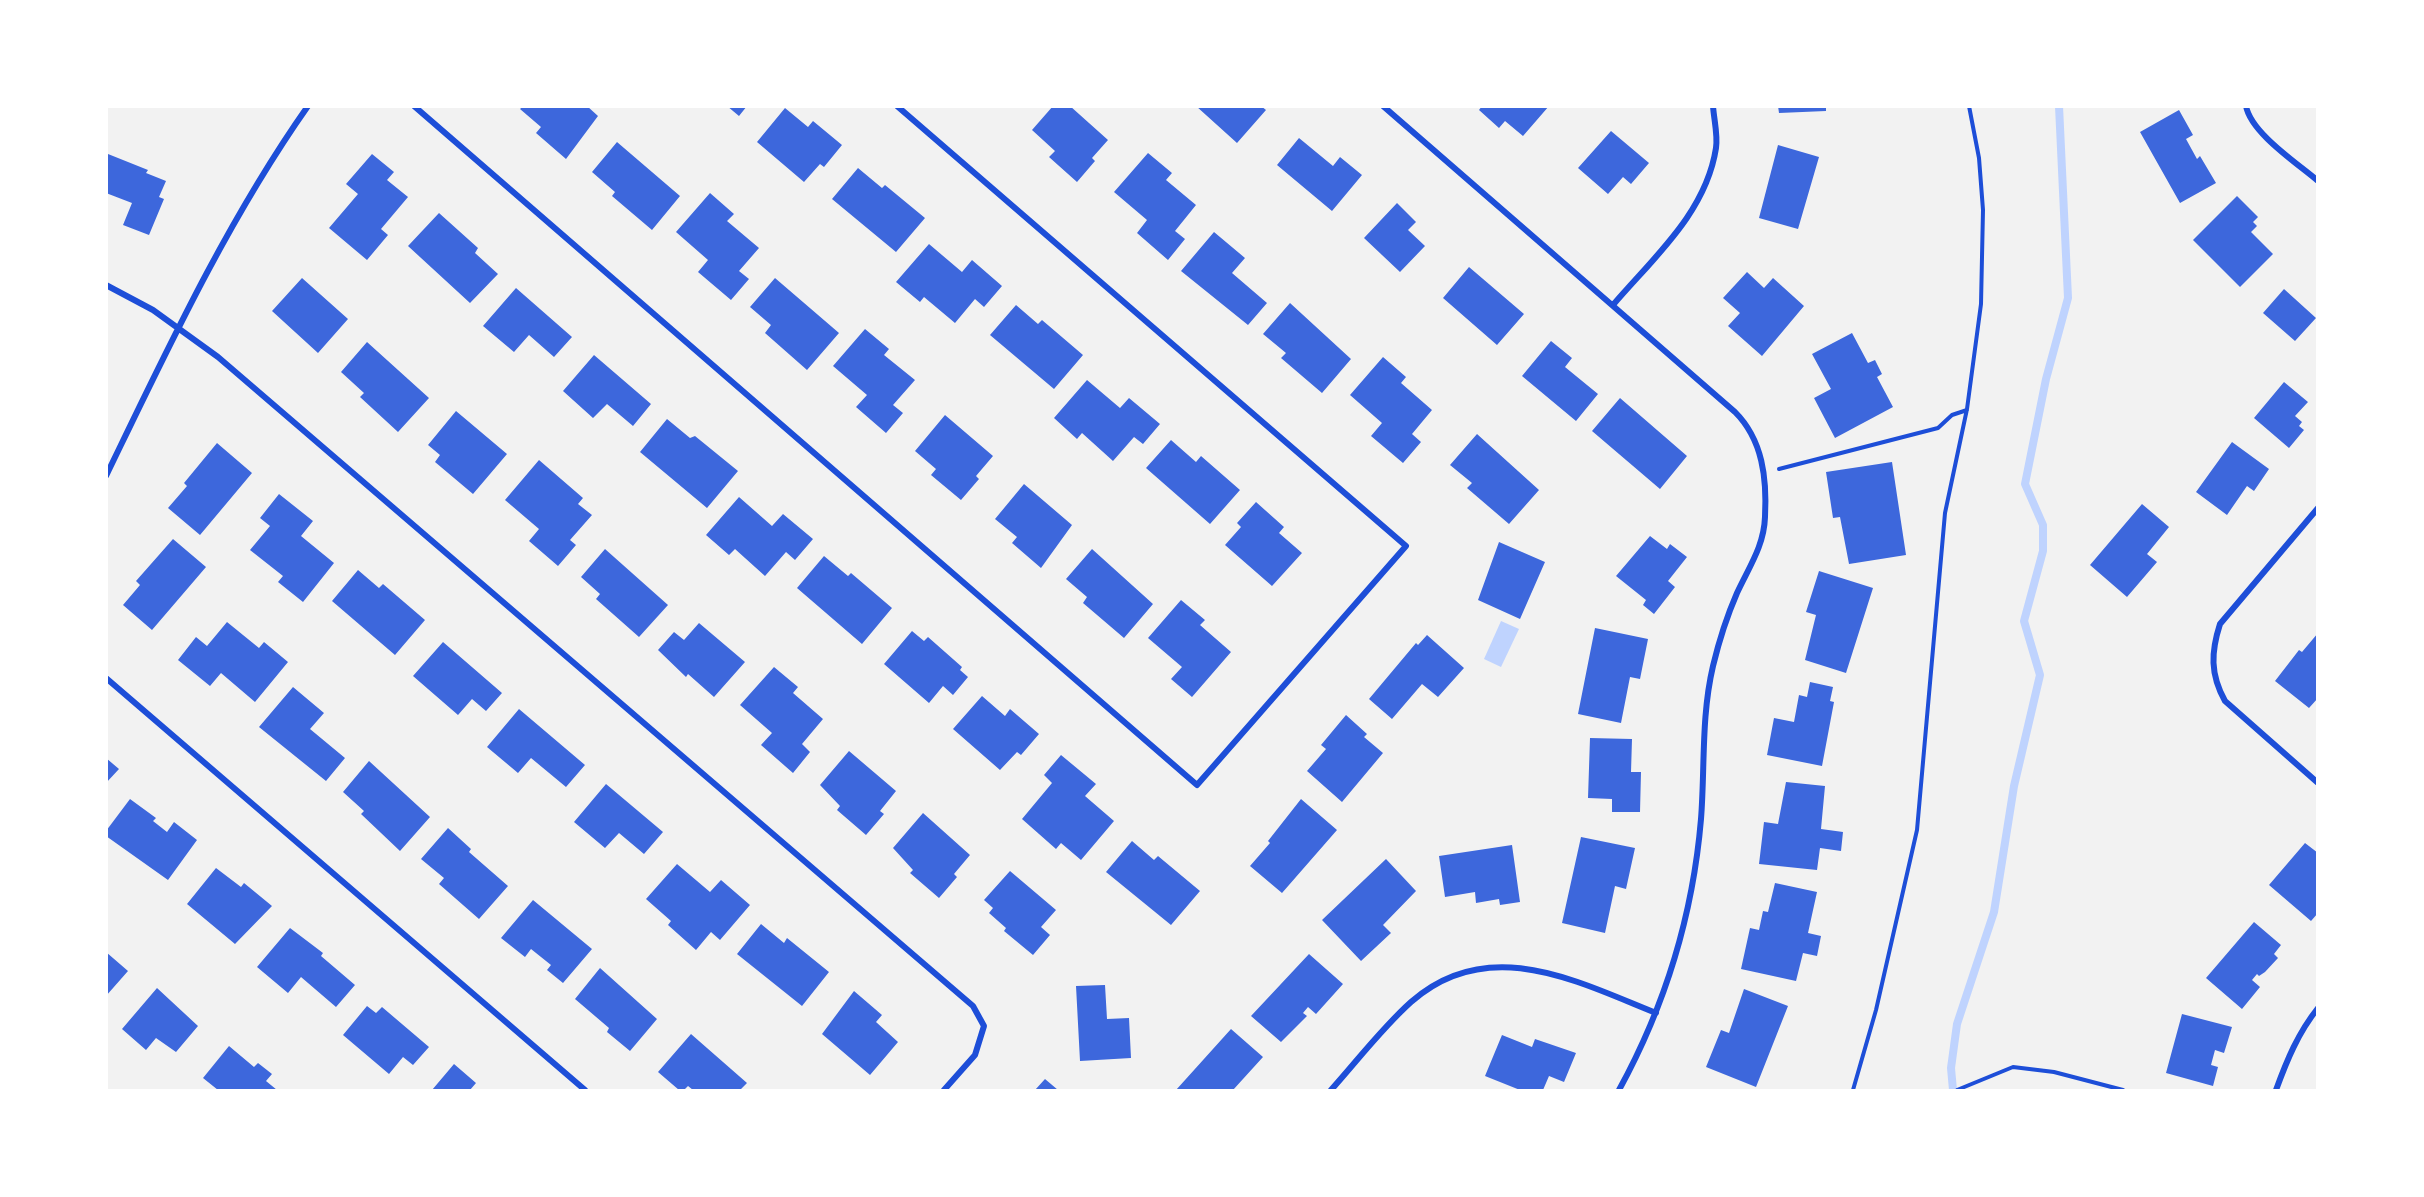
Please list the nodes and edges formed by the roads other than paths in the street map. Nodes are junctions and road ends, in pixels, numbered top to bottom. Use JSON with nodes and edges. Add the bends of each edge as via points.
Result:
{"nodes":[{"id":1,"x":308,"y":106,"type":"edge"},
{"id":2,"x":414,"y":106,"type":"edge"},
{"id":3,"x":897,"y":106,"type":"edge"},
{"id":4,"x":1383,"y":106,"type":"edge"},
{"id":5,"x":1713,"y":106,"type":"edge"},
{"id":6,"x":2246,"y":106,"type":"edge"},
{"id":7,"x":2318,"y":181,"type":"edge"},
{"id":8,"x":106,"y":285,"type":"edge"},
{"id":9,"x":1612,"y":305,"type":"junction"},
{"id":10,"x":178,"y":327,"type":"junction"},
{"id":11,"x":106,"y":476,"type":"edge"},
{"id":12,"x":2318,"y":508,"type":"edge"},
{"id":13,"x":106,"y":678,"type":"edge"},
{"id":14,"x":2318,"y":783,"type":"edge"},
{"id":15,"x":2318,"y":1008,"type":"edge"},
{"id":16,"x":1656,"y":1012,"type":"junction"},
{"id":17,"x":585,"y":1090,"type":"edge"},
{"id":18,"x":944,"y":1090,"type":"edge"},
{"id":19,"x":1331,"y":1090,"type":"edge"},
{"id":20,"x":1619,"y":1090,"type":"edge"},
{"id":21,"x":2276,"y":1090,"type":"edge"}],
"edges":[{"from":1,"to":10,"type":"street"},
{"from":2,"to":3,"type":"street","via":[[1197,785],[1406,546]]},
{"from":4,"to":9,"type":"street"},
{"from":5,"to":9,"type":"street","via":[[1716,146],[1710,177],[1687,220]]},
{"from":6,"to":7,"type":"street","via":[[2253,124]]},
{"from":8,"to":10,"type":"street"},
{"from":9,"to":16,"type":"street","via":[[1735,412],[1753,433],[1763,473],[1766,520],[1762,539],[1722,633],[1708,689],[1698,854],[1685,922]]},
{"from":10,"to":11,"type":"street"},
{"from":10,"to":18,"type":"street","via":[[973,1006],[984,1026],[980,1046]]},
{"from":12,"to":14,"type":"street","via":[[2220,624],[2213,646],[2212,669],[2225,701]]},
{"from":13,"to":17,"type":"street"},
{"from":15,"to":21,"type":"street","via":[[2288,1056]]},
{"from":16,"to":19,"type":"street","via":[[1532,968],[1511,966],[1468,972],[1413,1000]]},
{"from":16,"to":20,"type":"street"}]}
